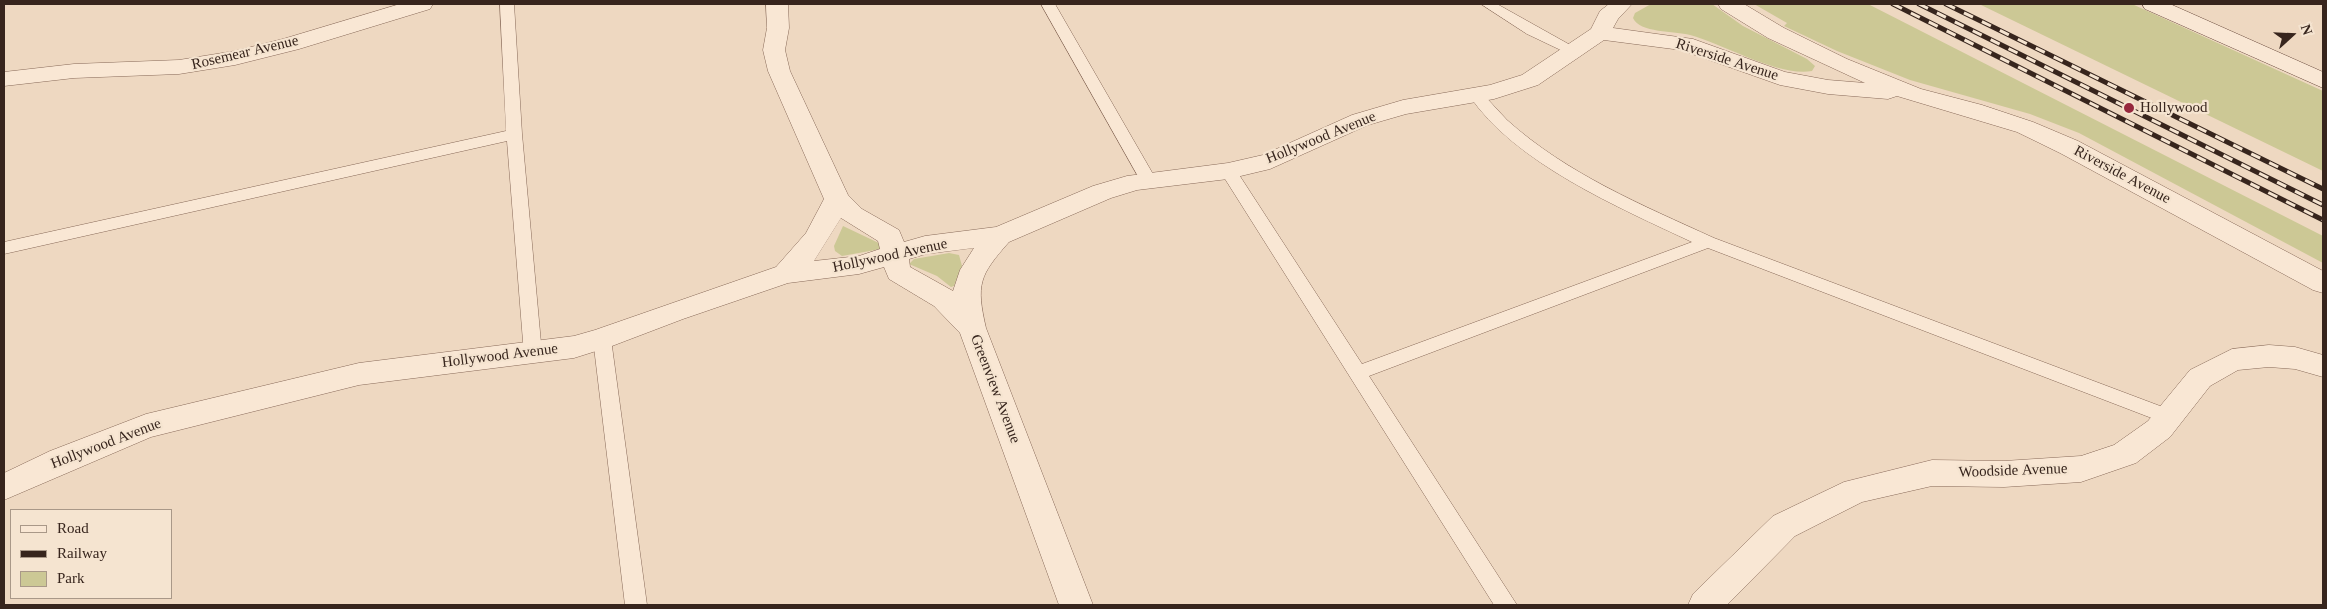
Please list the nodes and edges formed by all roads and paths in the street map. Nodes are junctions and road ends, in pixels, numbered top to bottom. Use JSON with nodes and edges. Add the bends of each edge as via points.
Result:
{"nodes":[{"id":1,"x":422,"y":4,"type":"edge"},
{"id":2,"x":507,"y":4,"type":"edge"},
{"id":3,"x":777,"y":4,"type":"edge"},
{"id":4,"x":1048,"y":4,"type":"edge"},
{"id":5,"x":1488,"y":4,"type":"edge"},
{"id":6,"x":1621,"y":4,"type":"edge"},
{"id":7,"x":1729,"y":4,"type":"edge"},
{"id":8,"x":2153,"y":4,"type":"edge"},
{"id":9,"x":1600,"y":34,"type":"junction"},
{"id":10,"x":1574,"y":51,"type":"junction"},
{"id":11,"x":4,"y":79,"type":"edge"},
{"id":12,"x":2323,"y":81,"type":"edge"},
{"id":13,"x":1913,"y":94,"type":"junction"},
{"id":14,"x":1476,"y":95,"type":"junction"},
{"id":15,"x":514,"y":134,"type":"junction"},
{"id":16,"x":1228,"y":172,"type":"junction"},
{"id":17,"x":1149,"y":181,"type":"junction"},
{"id":18,"x":837,"y":200,"type":"junction"},
{"id":19,"x":1000,"y":236,"type":"junction"},
{"id":20,"x":1708,"y":242,"type":"junction"},
{"id":21,"x":4,"y":248,"type":"edge"},
{"id":22,"x":895,"y":254,"type":"junction"},
{"id":23,"x":786,"y":274,"type":"junction"},
{"id":24,"x":2322,"y":284,"type":"edge"},
{"id":25,"x":972,"y":328,"type":"junction"},
{"id":26,"x":602,"y":339,"type":"junction"},
{"id":27,"x":2323,"y":343,"type":"edge"},
{"id":28,"x":532,"y":354,"type":"junction"},
{"id":29,"x":2309,"y":362,"type":"edge"},
{"id":30,"x":1358,"y":373,"type":"junction"},
{"id":31,"x":2168,"y":417,"type":"junction"},
{"id":32,"x":4,"y":487,"type":"edge"},
{"id":33,"x":632,"y":604,"type":"edge"},
{"id":34,"x":1076,"y":605,"type":"edge"},
{"id":35,"x":1506,"y":605,"type":"edge"},
{"id":36,"x":1705,"y":605,"type":"edge"}],
"edges":[{"from":1,"to":11,"type":"street","name":"Rosemear Avenue","via":[[235,58],[179,67],[74,71]]},
{"from":2,"to":15,"type":"lane"},
{"from":3,"to":18,"type":"street","name":"Greenview Avenue","via":[[778,28],[774,50],[779,72]]},
{"from":4,"to":17,"type":"lane"},
{"from":5,"to":10,"type":"lane","via":[[1532,31]]},
{"from":6,"to":9,"type":"street","name":"Hollywood Avenue","via":[[1608,16]]},
{"from":7,"to":13,"type":"street","name":"Riverside Avenue","via":[[1785,38]]},
{"from":8,"to":12,"type":"street"},
{"from":9,"to":10,"type":"street","name":"Hollywood Avenue"},
{"from":9,"to":13,"type":"street","name":"Riverside Avenue","via":[[1685,44],[1780,78],[1828,87]]},
{"from":10,"to":14,"type":"street","name":"Hollywood Avenue","via":[[1530,80]]},
{"from":13,"to":24,"type":"street","name":"Riverside Avenue","via":[[2025,127],[2069,147]]},
{"from":14,"to":16,"type":"street","name":"Hollywood Avenue","via":[[1403,107],[1360,120],[1270,161]]},
{"from":14,"to":20,"type":"lane","via":[[1504,126],[1559,167]]},
{"from":15,"to":21,"type":"lane"},
{"from":15,"to":28,"type":"lane"},
{"from":16,"to":17,"type":"street","name":"Hollywood Avenue"},
{"from":16,"to":30,"type":"lane"},
{"from":17,"to":19,"type":"street","name":"Hollywood Avenue","via":[[1102,192]]},
{"from":18,"to":22,"type":"street","name":"Greenview Avenue","via":[[853,215],[890,236]]},
{"from":18,"to":23,"type":"street","via":[[818,238],[802,260]]},
{"from":19,"to":22,"type":"street","name":"Hollywood Avenue","via":[[925,245]]},
{"from":19,"to":25,"type":"street","name":"Hollywood Avenue","via":[[984,253],[970,279],[966,293]]},
{"from":20,"to":30,"type":"lane"},
{"from":20,"to":31,"type":"lane"},
{"from":22,"to":23,"type":"street","name":"Hollywood Avenue","via":[[860,265]]},
{"from":22,"to":25,"type":"street","name":"Greenview Avenue","via":[[898,272],[944,299]]},
{"from":23,"to":26,"type":"street","name":"Hollywood Avenue"},
{"from":25,"to":34,"type":"street","name":"Greenview Avenue"},
{"from":26,"to":28,"type":"street","name":"Hollywood Avenue"},
{"from":26,"to":33,"type":"lane"},
{"from":27,"to":29,"type":"street"},
{"from":28,"to":32,"type":"street","name":"Hollywood Avenue","via":[[359,374],[146,426]]},
{"from":29,"to":31,"type":"street","name":"Woodside Avenue","via":[[2269,356],[2232,360],[2200,378]]},
{"from":30,"to":35,"type":"lane"},
{"from":31,"to":36,"type":"street","name":"Woodside Avenue","via":[[2159,429],[2125,454],[2081,468],[2004,474],[1932,473],[1856,491],[1784,526]]}]}
